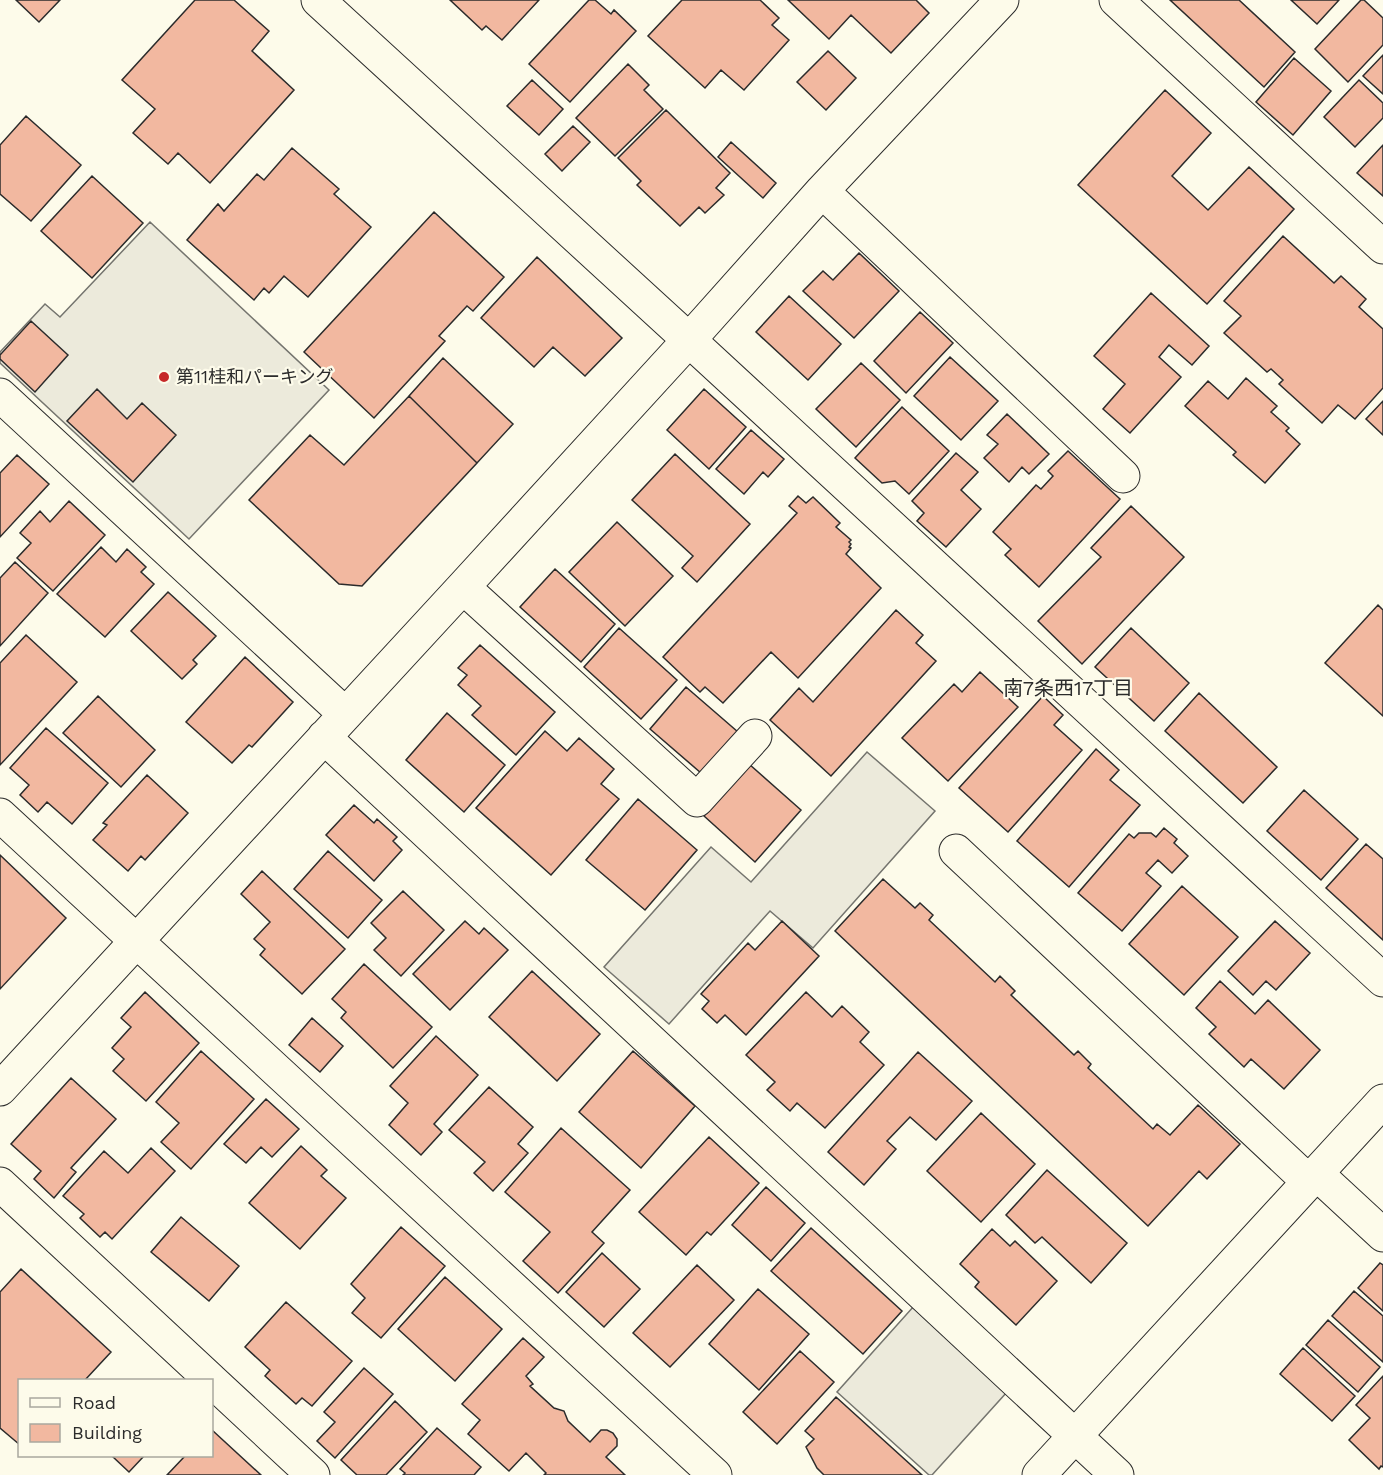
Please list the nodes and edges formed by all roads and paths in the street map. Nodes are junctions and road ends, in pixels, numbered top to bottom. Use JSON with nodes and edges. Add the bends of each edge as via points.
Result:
{"nodes":[{"id":1,"x":318,"y":0,"type":"edge"},
{"id":2,"x":1002,"y":0,"type":"edge"},
{"id":3,"x":1116,"y":0,"type":"edge"},
{"id":4,"x":822,"y":191,"type":"junction"},
{"id":5,"x":1383,"y":247,"type":"edge"},
{"id":6,"x":689,"y":340,"type":"junction"},
{"id":7,"x":0,"y":395,"type":"edge"},
{"id":8,"x":1123,"y":476,"type":"dead end"},
{"id":9,"x":463,"y":587,"type":"junction"},
{"id":10,"x":335,"y":725,"type":"junction"},
{"id":11,"x":755,"y":736,"type":"dead end"},
{"id":12,"x":0,"y":815,"type":"edge"},
{"id":13,"x":956,"y":851,"type":"dead end"},
{"id":14,"x":136,"y":940,"type":"junction"},
{"id":15,"x":1383,"y":980,"type":"edge"},
{"id":16,"x":0,"y":1089,"type":"edge"},
{"id":17,"x":1383,"y":1101,"type":"edge"},
{"id":18,"x":1312,"y":1177,"type":"junction"},
{"id":19,"x":0,"y":1184,"type":"edge"},
{"id":20,"x":1383,"y":1235,"type":"edge"},
{"id":21,"x":210,"y":1379,"type":"edge"},
{"id":22,"x":213,"y":1382,"type":"edge"},
{"id":23,"x":1075,"y":1436,"type":"junction"},
{"id":24,"x":313,"y":1475,"type":"edge"},
{"id":25,"x":715,"y":1475,"type":"edge"},
{"id":26,"x":1039,"y":1475,"type":"edge"},
{"id":27,"x":1117,"y":1475,"type":"edge"}],
"edges":[{"from":1,"to":6,"type":"street"},
{"from":2,"to":4,"type":"street"},
{"from":3,"to":5,"type":"street"},
{"from":4,"to":6,"type":"street"},
{"from":4,"to":8,"type":"street"},
{"from":6,"to":9,"type":"street"},
{"from":6,"to":15,"type":"street"},
{"from":7,"to":10,"type":"street"},
{"from":9,"to":10,"type":"street"},
{"from":9,"to":11,"type":"street","via":[[697,800]]},
{"from":10,"to":14,"type":"street"},
{"from":10,"to":23,"type":"street"},
{"from":12,"to":14,"type":"street"},
{"from":13,"to":18,"type":"street"},
{"from":14,"to":16,"type":"street"},
{"from":14,"to":25,"type":"street"},
{"from":17,"to":18,"type":"street"},
{"from":18,"to":20,"type":"street"},
{"from":18,"to":23,"type":"street"},
{"from":19,"to":21,"type":"street"},
{"from":22,"to":24,"type":"street"},
{"from":23,"to":26,"type":"street"},
{"from":23,"to":27,"type":"street"}]}
